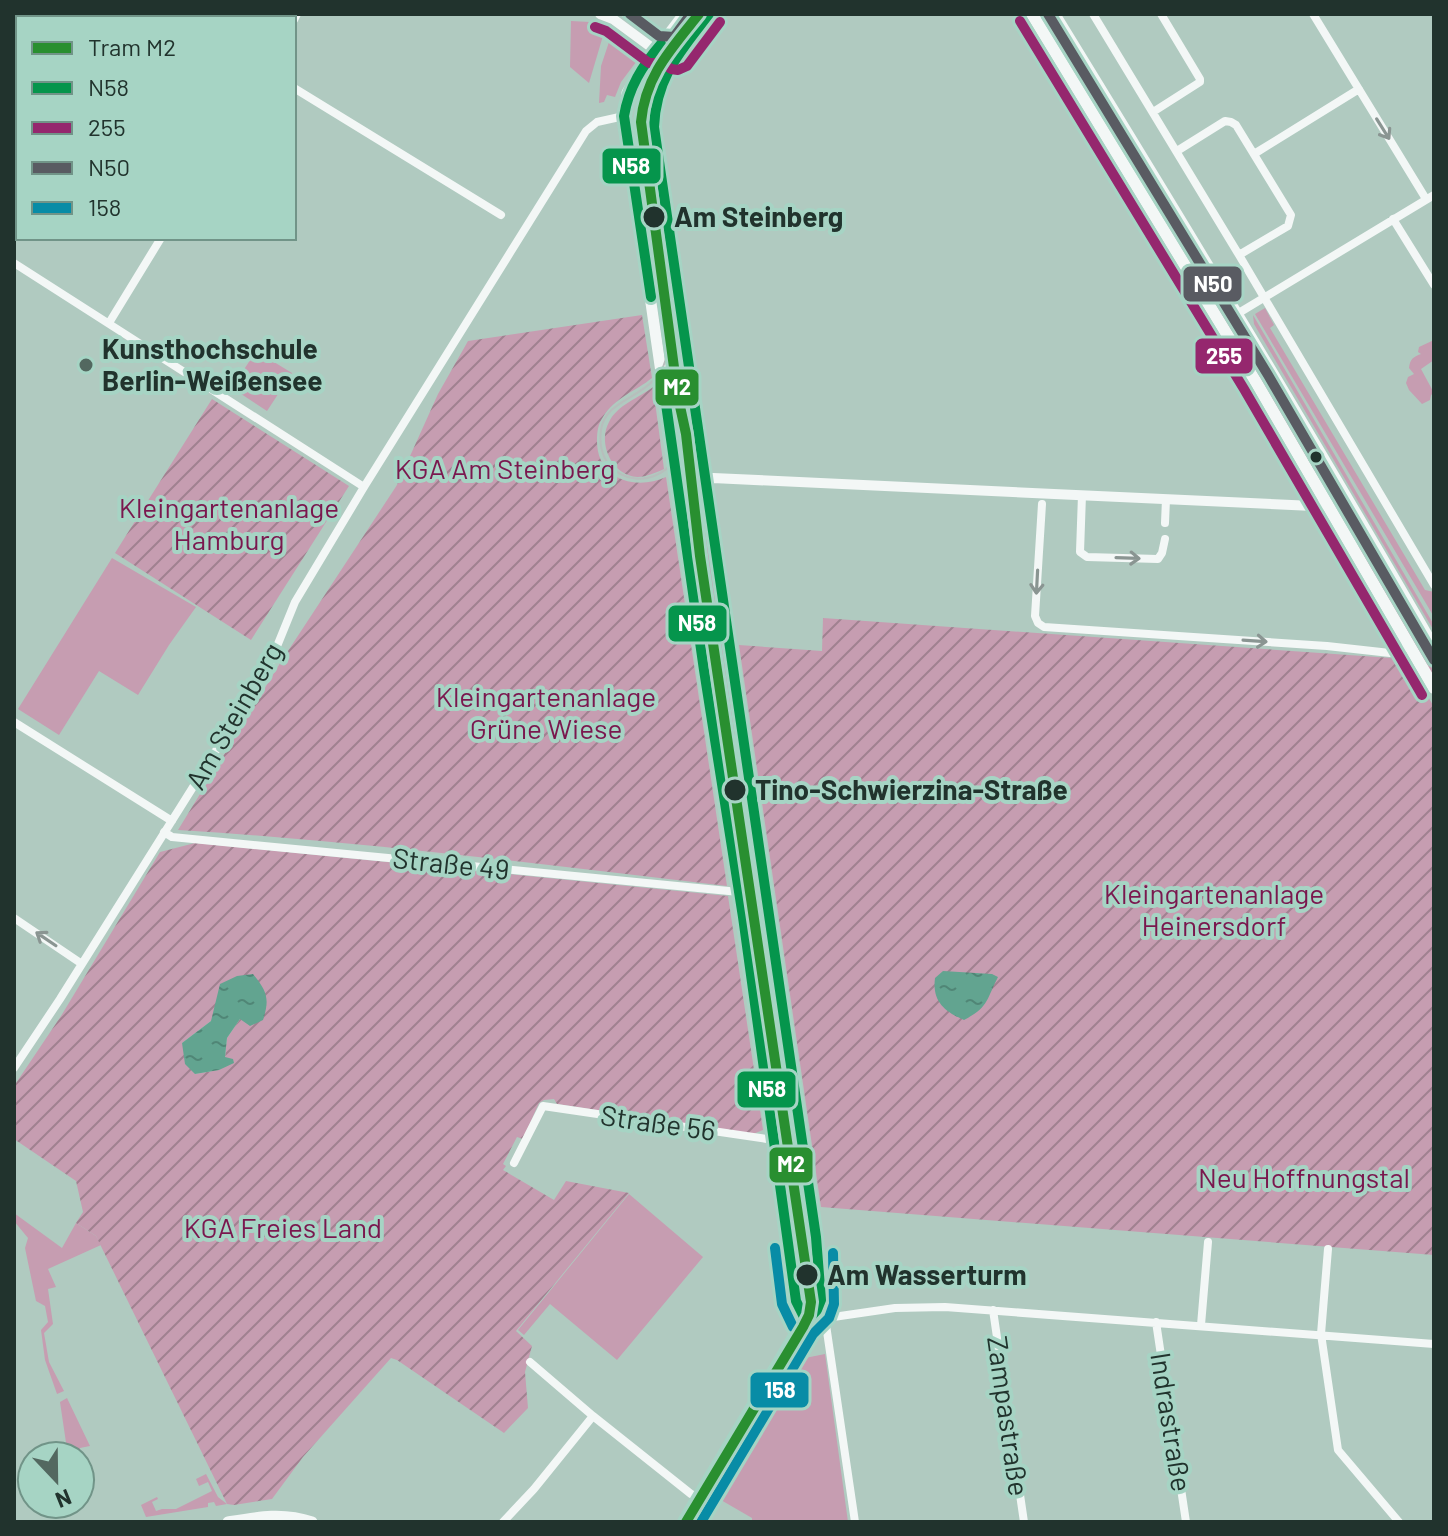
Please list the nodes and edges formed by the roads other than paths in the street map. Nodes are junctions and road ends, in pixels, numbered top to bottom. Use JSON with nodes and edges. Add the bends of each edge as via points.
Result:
{"nodes":[{"id":1,"x":600,"y":14,"type":"edge"},
{"id":2,"x":627,"y":14,"type":"edge"},
{"id":3,"x":684,"y":14,"type":"edge"},
{"id":4,"x":709,"y":14,"type":"edge"},
{"id":5,"x":1032,"y":14,"type":"edge"},
{"id":6,"x":1054,"y":14,"type":"edge"},
{"id":7,"x":1093,"y":14,"type":"edge"},
{"id":8,"x":1161,"y":14,"type":"edge"},
{"id":9,"x":1313,"y":14,"type":"edge"},
{"id":10,"x":614,"y":17,"type":"edge"},
{"id":11,"x":666,"y":49,"type":"junction"},
{"id":12,"x":296,"y":89,"type":"edge"},
{"id":13,"x":1359,"y":89,"type":"junction"},
{"id":14,"x":1153,"y":112,"type":"junction"},
{"id":15,"x":624,"y":116,"type":"junction"},
{"id":16,"x":1177,"y":151,"type":"junction"},
{"id":17,"x":1254,"y":154,"type":"junction"},
{"id":18,"x":1430,"y":197,"type":"edge"},
{"id":19,"x":501,"y":215,"type":"dead end"},
{"id":20,"x":1393,"y":219,"type":"junction"},
{"id":21,"x":160,"y":240,"type":"edge"},
{"id":22,"x":1239,"y":255,"type":"junction"},
{"id":23,"x":14,"y":263,"type":"edge"},
{"id":24,"x":1434,"y":285,"type":"edge"},
{"id":25,"x":1264,"y":297,"type":"junction"},
{"id":26,"x":1237,"y":314,"type":"junction"},
{"id":27,"x":109,"y":323,"type":"junction"},
{"id":28,"x":706,"y":478,"type":"junction"},
{"id":29,"x":678,"y":482,"type":"junction"},
{"id":30,"x":364,"y":487,"type":"junction"},
{"id":31,"x":1082,"y":495,"type":"junction"},
{"id":32,"x":1166,"y":499,"type":"junction"},
{"id":33,"x":1042,"y":504,"type":"dead end"},
{"id":34,"x":1328,"y":504,"type":"junction"},
{"id":35,"x":1165,"y":523,"type":"dead end"},
{"id":36,"x":1165,"y":539,"type":"dead end"},
{"id":37,"x":1434,"y":585,"type":"edge"},
{"id":38,"x":1410,"y":646,"type":"junction"},
{"id":39,"x":1434,"y":648,"type":"edge"},
{"id":40,"x":1434,"y":688,"type":"edge"},
{"id":41,"x":14,"y":722,"type":"edge"},
{"id":42,"x":172,"y":821,"type":"junction"},
{"id":43,"x":164,"y":832,"type":"junction"},
{"id":44,"x":739,"y":892,"type":"junction"},
{"id":45,"x":769,"y":908,"type":"junction"},
{"id":46,"x":742,"y":911,"type":"junction"},
{"id":47,"x":14,"y":918,"type":"edge"},
{"id":48,"x":82,"y":964,"type":"junction"},
{"id":49,"x":14,"y":1068,"type":"edge"},
{"id":50,"x":774,"y":1138,"type":"junction"},
{"id":51,"x":514,"y":1163,"type":"dead end"},
{"id":52,"x":1208,"y":1242,"type":"dead end"},
{"id":53,"x":1328,"y":1249,"type":"dead end"},
{"id":54,"x":993,"y":1310,"type":"junction"},
{"id":55,"x":825,"y":1318,"type":"junction"},
{"id":56,"x":806,"y":1321,"type":"junction"},
{"id":57,"x":1156,"y":1322,"type":"junction"},
{"id":58,"x":1201,"y":1325,"type":"junction"},
{"id":59,"x":1321,"y":1334,"type":"junction"},
{"id":60,"x":1434,"y":1344,"type":"edge"},
{"id":61,"x":530,"y":1362,"type":"dead end"},
{"id":62,"x":593,"y":1416,"type":"junction"},
{"id":63,"x":700,"y":1498,"type":"junction"},
{"id":64,"x":228,"y":1522,"type":"edge"},
{"id":65,"x":312,"y":1522,"type":"edge"},
{"id":66,"x":503,"y":1522,"type":"edge"},
{"id":67,"x":685,"y":1522,"type":"edge"},
{"id":68,"x":855,"y":1522,"type":"edge"},
{"id":69,"x":1024,"y":1522,"type":"edge"},
{"id":70,"x":1186,"y":1522,"type":"edge"},
{"id":71,"x":1399,"y":1522,"type":"edge"}],
"edges":[{"from":1,"to":10,"type":"street"},
{"from":2,"to":11,"type":"street"},
{"from":3,"to":11,"type":"main road"},
{"from":4,"to":11,"type":"main road"},
{"from":5,"to":34,"type":"main road"},
{"from":6,"to":26,"type":"main road"},
{"from":7,"to":14,"type":"street"},
{"from":8,"to":14,"type":"street","via":[[1200,82]]},
{"from":9,"to":13,"type":"street"},
{"from":10,"to":11,"type":"street"},
{"from":11,"to":15,"type":"main road","via":[[628,90]]},
{"from":11,"to":28,"type":"main road","via":[[654,127]]},
{"from":12,"to":19,"type":"street"},
{"from":13,"to":17,"type":"street"},
{"from":13,"to":18,"type":"street","one_way":true},
{"from":14,"to":16,"type":"street"},
{"from":15,"to":29,"type":"main road"},
{"from":15,"to":30,"type":"street","name":"Am Steinberg","via":[[597,122],[586,131]]},
{"from":16,"to":17,"type":"street","via":[[1225,121],[1236,125]]},
{"from":16,"to":22,"type":"street"},
{"from":17,"to":22,"type":"street","via":[[1291,215],[1288,226]]},
{"from":18,"to":20,"type":"street"},
{"from":20,"to":24,"type":"street"},
{"from":20,"to":25,"type":"street"},
{"from":21,"to":27,"type":"street"},
{"from":22,"to":25,"type":"street"},
{"from":23,"to":27,"type":"street"},
{"from":25,"to":26,"type":"street"},
{"from":25,"to":37,"type":"street"},
{"from":26,"to":39,"type":"main road"},
{"from":27,"to":30,"type":"street"},
{"from":28,"to":29,"type":"street"},
{"from":28,"to":31,"type":"street"},
{"from":28,"to":45,"type":"main road"},
{"from":29,"to":44,"type":"main road"},
{"from":30,"to":42,"type":"street","name":"Am Steinberg","via":[[295,602],[269,666]]},
{"from":31,"to":32,"type":"street"},
{"from":31,"to":36,"type":"street","one_way":true,"via":[[1080,552],[1087,557],[1158,559]]},
{"from":32,"to":34,"type":"street"},
{"from":32,"to":35,"type":"street"},
{"from":33,"to":38,"type":"street","one_way":true,"via":[[1035,616],[1044,627],[1390,653]]},
{"from":34,"to":38,"type":"main road"},
{"from":38,"to":40,"type":"main road"},
{"from":41,"to":42,"type":"street"},
{"from":42,"to":43,"type":"street","name":"Am Steinberg"},
{"from":43,"to":44,"type":"street","name":"Straße 49","via":[[177,838]]},
{"from":43,"to":48,"type":"street","name":"Am Steinberg"},
{"from":44,"to":46,"type":"main road"},
{"from":45,"to":46,"type":"main road"},
{"from":45,"to":56,"type":"main road","via":[[819,1254],[821,1300]]},
{"from":46,"to":50,"type":"main road"},
{"from":48,"to":47,"type":"street","one_way":true},
{"from":48,"to":49,"type":"street","name":"Am Steinberg"},
{"from":50,"to":51,"type":"street","name":"Straße 56","via":[[543,1106]]},
{"from":50,"to":56,"type":"main road","via":[[796,1301]]},
{"from":52,"to":58,"type":"street"},
{"from":53,"to":59,"type":"street"},
{"from":54,"to":55,"type":"street","via":[[895,1308]]},
{"from":54,"to":57,"type":"street"},
{"from":54,"to":69,"type":"street","name":"Zampastraße"},
{"from":55,"to":56,"type":"street"},
{"from":55,"to":68,"type":"street"},
{"from":56,"to":63,"type":"main road"},
{"from":57,"to":58,"type":"street"},
{"from":57,"to":70,"type":"street","name":"Indrastraße"},
{"from":58,"to":59,"type":"street"},
{"from":59,"to":60,"type":"street"},
{"from":59,"to":71,"type":"street","via":[[1338,1450]]},
{"from":61,"to":62,"type":"street"},
{"from":62,"to":63,"type":"street"},
{"from":62,"to":66,"type":"street"},
{"from":63,"to":67,"type":"main road"},
{"from":64,"to":65,"type":"main road","via":[[275,1515]]}]}
